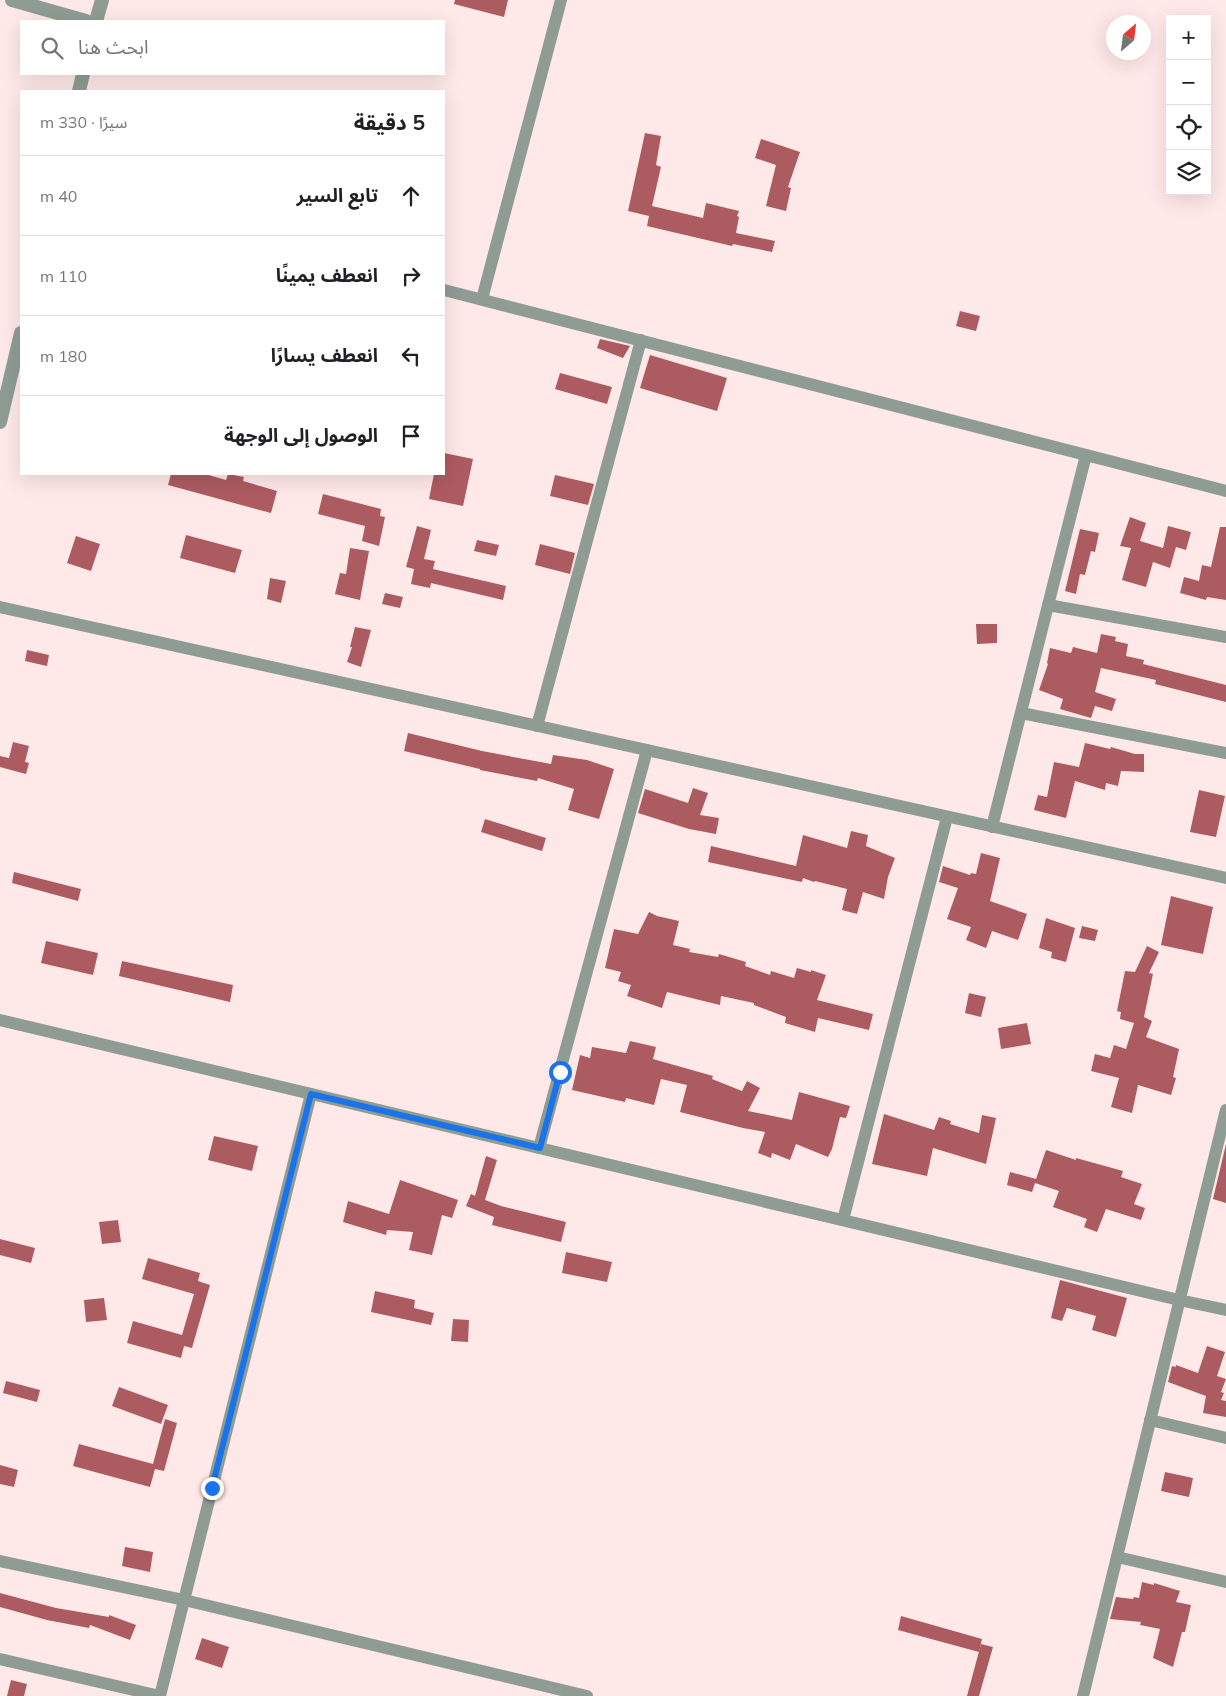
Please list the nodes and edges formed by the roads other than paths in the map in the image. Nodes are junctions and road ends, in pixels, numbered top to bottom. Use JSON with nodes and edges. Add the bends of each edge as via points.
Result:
{"nodes":[{"id":1,"x":12,"y":0,"type":"edge"},
{"id":2,"x":102,"y":0,"type":"edge"},
{"id":3,"x":561,"y":0,"type":"edge"},
{"id":4,"x":82,"y":20,"type":"edge"},
{"id":5,"x":96,"y":20,"type":"edge"},
{"id":6,"x":83,"y":75,"type":"edge"},
{"id":7,"x":79,"y":90,"type":"edge"},
{"id":8,"x":445,"y":290,"type":"edge"},
{"id":9,"x":482,"y":299,"type":"junction"},
{"id":10,"x":20,"y":337,"type":"edge"},
{"id":11,"x":641,"y":340,"type":"junction"},
{"id":12,"x":0,"y":422,"type":"edge"},
{"id":13,"x":1086,"y":455,"type":"junction"},
{"id":14,"x":1226,"y":491,"type":"edge"},
{"id":15,"x":1048,"y":605,"type":"junction"},
{"id":16,"x":0,"y":607,"type":"edge"},
{"id":17,"x":1226,"y":637,"type":"edge"},
{"id":18,"x":1021,"y":713,"type":"junction"},
{"id":19,"x":537,"y":726,"type":"junction"},
{"id":20,"x":647,"y":750,"type":"junction"},
{"id":21,"x":1226,"y":753,"type":"edge"},
{"id":22,"x":947,"y":817,"type":"junction"},
{"id":23,"x":992,"y":827,"type":"junction"},
{"id":24,"x":1226,"y":878,"type":"edge"},
{"id":25,"x":0,"y":1020,"type":"edge"},
{"id":26,"x":311,"y":1094,"type":"junction"},
{"id":27,"x":1226,"y":1110,"type":"edge"},
{"id":28,"x":1222,"y":1142,"type":"edge"},
{"id":29,"x":540,"y":1148,"type":"junction"},
{"id":30,"x":843,"y":1220,"type":"junction"},
{"id":31,"x":1179,"y":1300,"type":"junction"},
{"id":32,"x":1226,"y":1310,"type":"edge"},
{"id":33,"x":1150,"y":1420,"type":"junction"},
{"id":34,"x":1226,"y":1438,"type":"edge"},
{"id":35,"x":1117,"y":1557,"type":"junction"},
{"id":36,"x":0,"y":1561,"type":"edge"},
{"id":37,"x":1226,"y":1582,"type":"edge"},
{"id":38,"x":184,"y":1600,"type":"junction"},
{"id":39,"x":0,"y":1659,"type":"edge"},
{"id":40,"x":1086,"y":1695,"type":"edge"},
{"id":41,"x":587,"y":1696,"type":"edge"}],
"edges":[{"from":1,"to":4,"type":"street"},
{"from":2,"to":5,"type":"street"},
{"from":3,"to":9,"type":"street"},
{"from":6,"to":7,"type":"street"},
{"from":8,"to":9,"type":"street"},
{"from":9,"to":11,"type":"street"},
{"from":10,"to":12,"type":"street"},
{"from":11,"to":13,"type":"street"},
{"from":11,"to":19,"type":"street"},
{"from":13,"to":14,"type":"street"},
{"from":13,"to":15,"type":"street"},
{"from":15,"to":17,"type":"street"},
{"from":15,"to":18,"type":"street"},
{"from":16,"to":19,"type":"street"},
{"from":18,"to":21,"type":"street"},
{"from":18,"to":23,"type":"street"},
{"from":19,"to":20,"type":"street"},
{"from":20,"to":22,"type":"street"},
{"from":20,"to":29,"type":"street"},
{"from":22,"to":23,"type":"street"},
{"from":22,"to":30,"type":"street"},
{"from":23,"to":24,"type":"street"},
{"from":25,"to":26,"type":"street"},
{"from":26,"to":29,"type":"street"},
{"from":26,"to":38,"type":"street"},
{"from":27,"to":28,"type":"street"},
{"from":28,"to":31,"type":"street"},
{"from":29,"to":30,"type":"street"},
{"from":30,"to":31,"type":"street"},
{"from":31,"to":32,"type":"street"},
{"from":31,"to":33,"type":"street"},
{"from":33,"to":34,"type":"street"},
{"from":33,"to":35,"type":"street"},
{"from":35,"to":37,"type":"street"},
{"from":35,"to":40,"type":"street"},
{"from":36,"to":38,"type":"street"},
{"from":38,"to":39,"type":"street","via":[[160,1696]]},
{"from":38,"to":41,"type":"street"}]}
